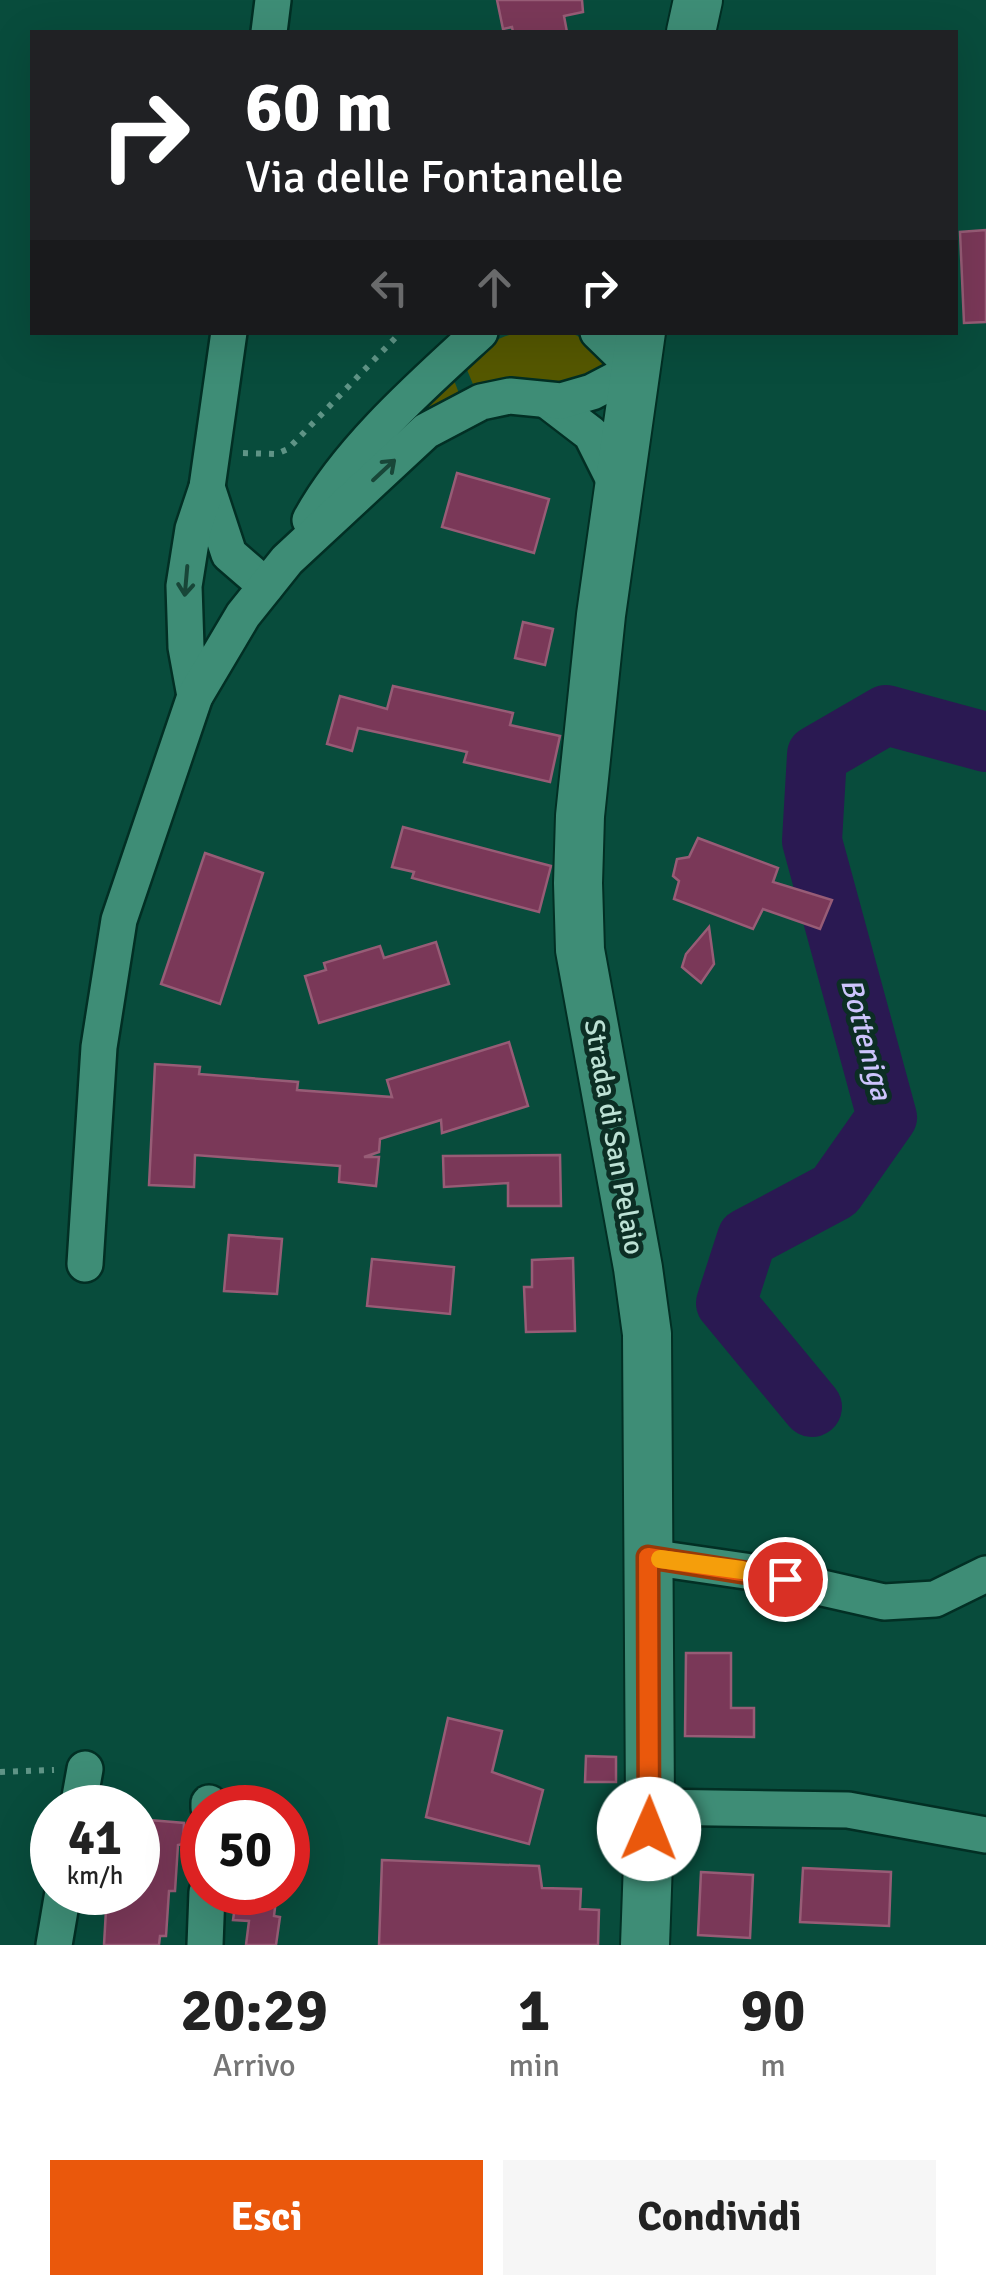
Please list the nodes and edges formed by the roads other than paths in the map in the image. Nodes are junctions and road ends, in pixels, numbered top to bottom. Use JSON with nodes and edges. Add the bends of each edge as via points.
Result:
{"nodes":[{"id":1,"x":273,"y":0,"type":"edge"},
{"id":2,"x":269,"y":30,"type":"edge"},
{"id":3,"x":229,"y":335,"type":"edge"},
{"id":4,"x":478,"y":335,"type":"edge"},
{"id":5,"x":604,"y":335,"type":"edge"},
{"id":6,"x":638,"y":351,"type":"edge"},
{"id":7,"x":548,"y":401,"type":"junction"},
{"id":8,"x":207,"y":486,"type":"junction"},
{"id":9,"x":618,"y":488,"type":"junction"},
{"id":10,"x":276,"y":573,"type":"junction"},
{"id":11,"x":195,"y":696,"type":"junction"},
{"id":12,"x":85,"y":1264,"type":"dead end"},
{"id":13,"x":648,"y":1557,"type":"junction"},
{"id":14,"x":986,"y":1574,"type":"edge"},
{"id":15,"x":85,"y":1769,"type":"road end"},
{"id":16,"x":82,"y":1785,"type":"edge"},
{"id":17,"x":650,"y":1807,"type":"junction"},
{"id":18,"x":986,"y":1835,"type":"edge"},
{"id":19,"x":59,"y":1915,"type":"edge"},
{"id":20,"x":206,"y":1915,"type":"edge"},
{"id":21,"x":54,"y":1945,"type":"edge"},
{"id":22,"x":205,"y":1945,"type":"edge"},
{"id":23,"x":645,"y":1945,"type":"edge"}],
"edges":[{"from":1,"to":2,"type":"street"},
{"from":3,"to":8,"type":"street"},
{"from":4,"to":10,"type":"street","via":[[388,421],[321,499]]},
{"from":5,"to":6,"type":"street"},
{"from":6,"to":7,"type":"street","via":[[577,397]]},
{"from":6,"to":9,"type":"main road","name":"Strada di San Pelaio"},
{"from":7,"to":9,"type":"street","via":[[591,434]]},
{"from":10,"to":7,"type":"street","one_way":true,"via":[[426,431],[482,402],[510,396]]},
{"from":8,"to":10,"type":"street","via":[[229,554]]},
{"from":8,"to":11,"type":"street","one_way":true,"via":[[184,586]]},
{"from":9,"to":13,"type":"main road","name":"Strada di San Pelaio","via":[[578,882],[580,950],[647,1334]]},
{"from":10,"to":11,"type":"street","via":[[242,615]]},
{"from":11,"to":12,"type":"street","via":[[118,920],[99,1047]]},
{"from":13,"to":14,"type":"street","via":[[884,1602],[935,1599]]},
{"from":13,"to":17,"type":"main road","name":"Strada di San Pelaio"},
{"from":15,"to":16,"type":"street"},
{"from":17,"to":18,"type":"street","via":[[848,1810]]},
{"from":17,"to":23,"type":"main road","name":"Strada di San Pelaio"},
{"from":19,"to":21,"type":"street"},
{"from":20,"to":22,"type":"street"}]}
